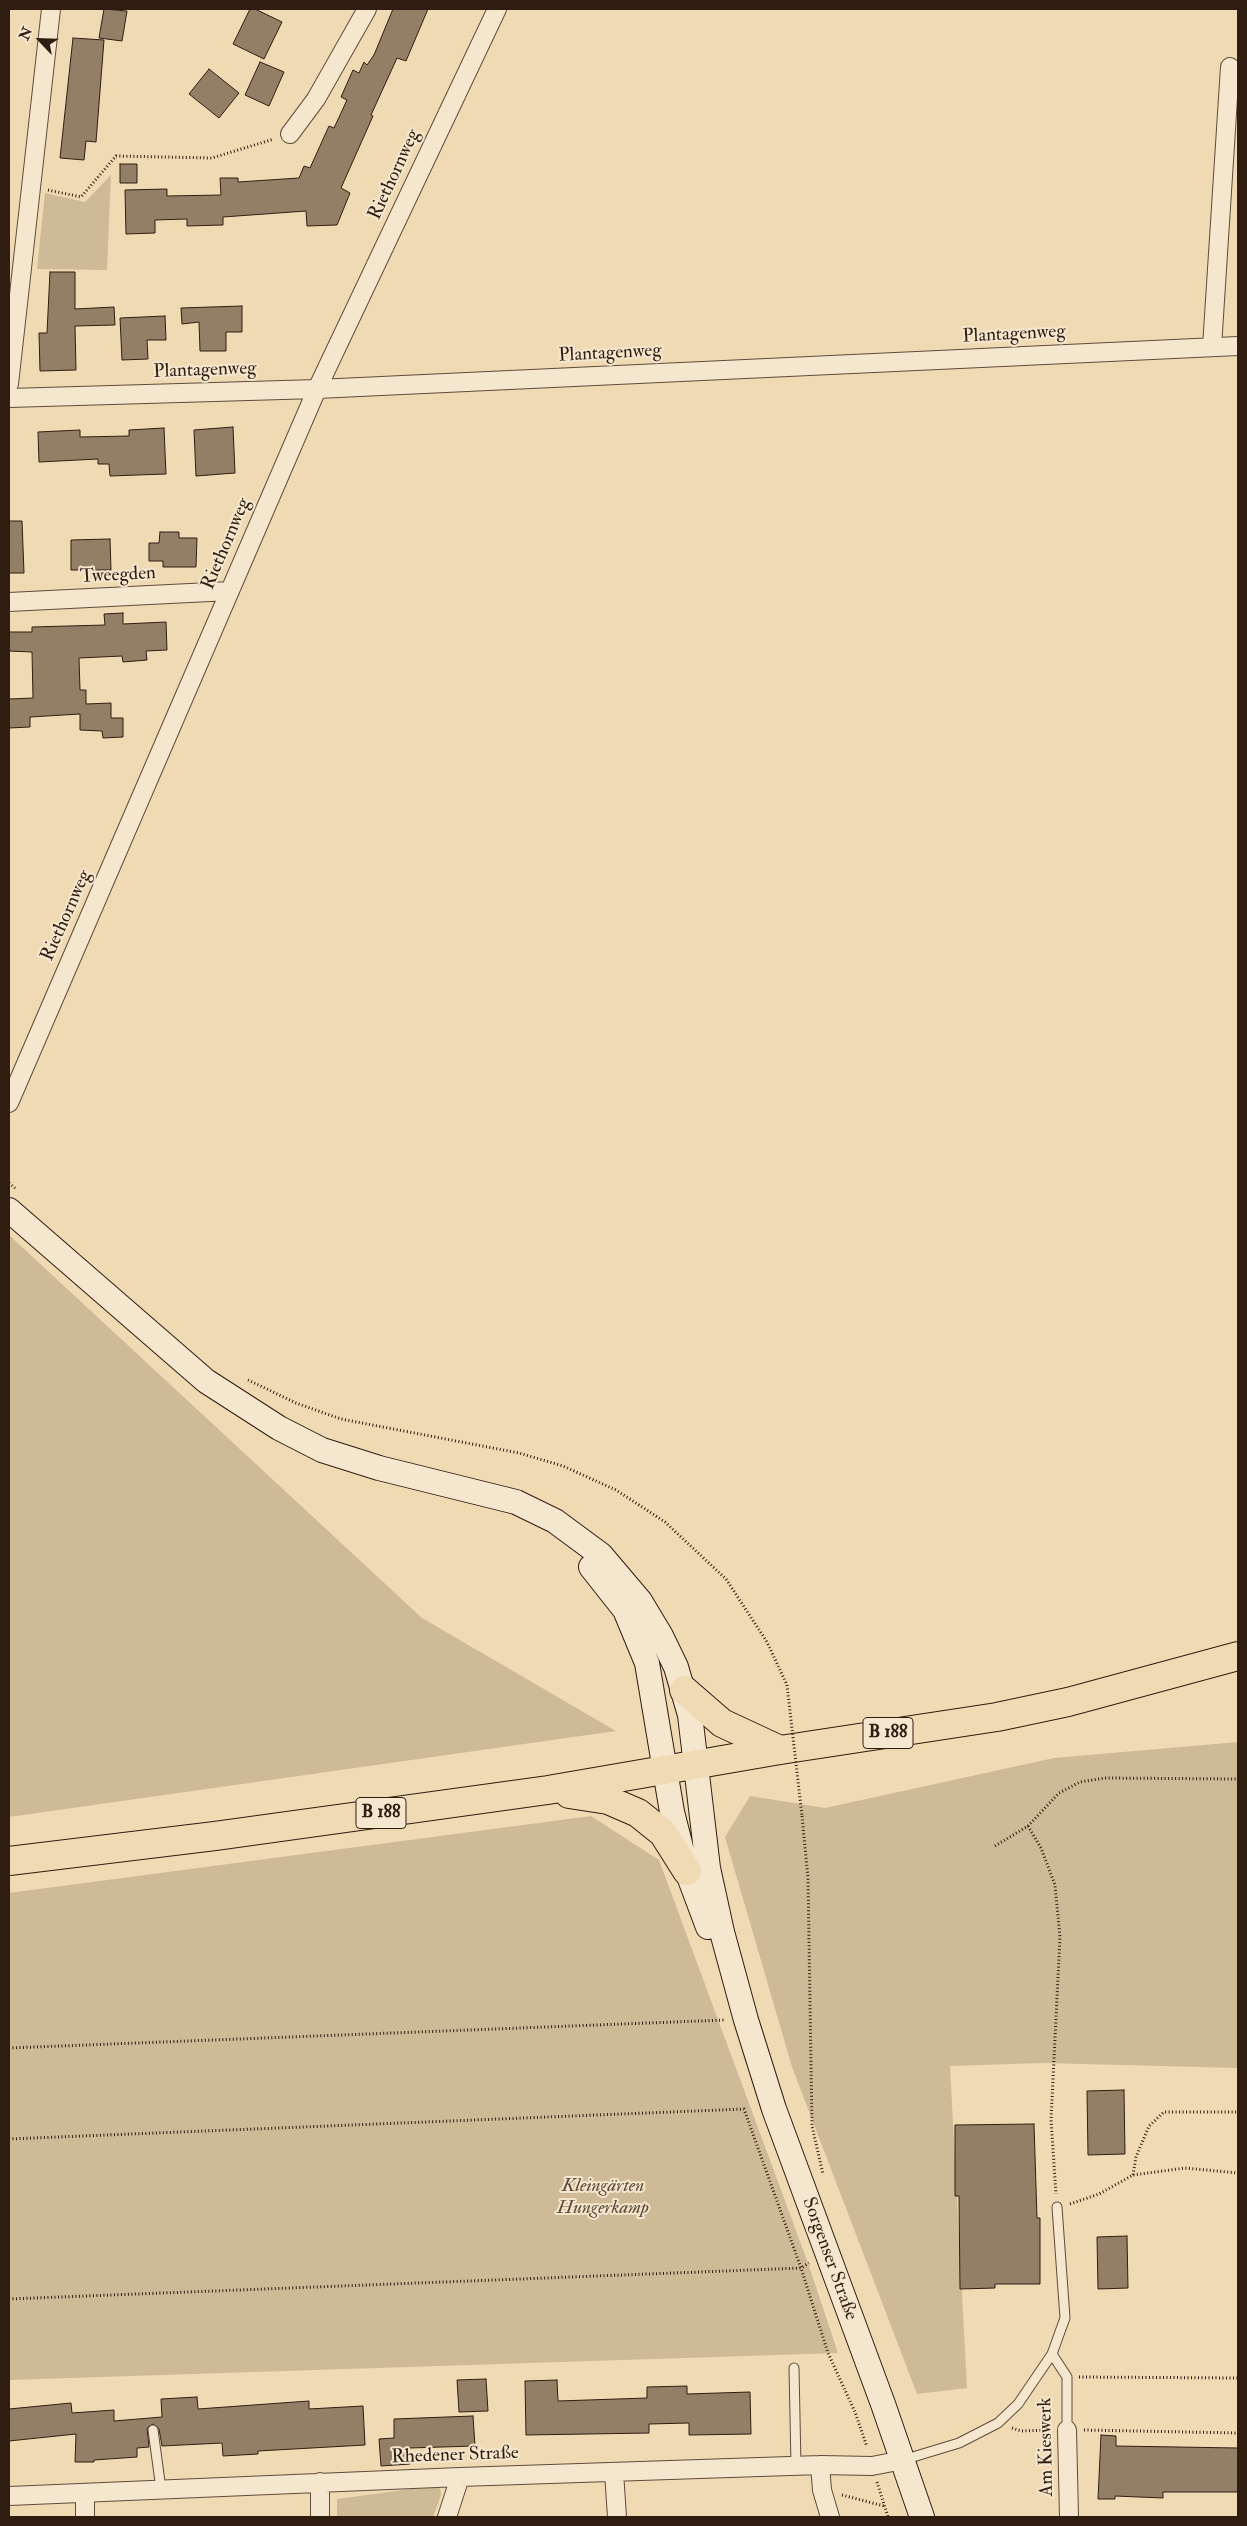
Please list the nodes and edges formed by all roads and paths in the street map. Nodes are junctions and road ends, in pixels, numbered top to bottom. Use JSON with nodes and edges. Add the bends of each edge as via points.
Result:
{"nodes":[{"id":1,"x":51,"y":9,"type":"edge"},
{"id":2,"x":367,"y":9,"type":"edge"},
{"id":3,"x":497,"y":9,"type":"edge"},
{"id":4,"x":1230,"y":67,"type":"dead end"},
{"id":5,"x":290,"y":134,"type":"joint"},
{"id":6,"x":30,"y":186,"type":"junction"},
{"id":7,"x":1238,"y":346,"type":"edge"},
{"id":8,"x":1212,"y":347,"type":"junction"},
{"id":9,"x":9,"y":384,"type":"edge"},
{"id":10,"x":317,"y":389,"type":"junction"},
{"id":11,"x":9,"y":398,"type":"edge"},
{"id":12,"x":230,"y":591,"type":"junction"},
{"id":13,"x":9,"y":602,"type":"edge"},
{"id":14,"x":9,"y":1102,"type":"edge"},
{"id":15,"x":9,"y":1210,"type":"edge"},
{"id":16,"x":244,"y":1378,"type":"dead end"},
{"id":17,"x":463,"y":1488,"type":"junction"},
{"id":18,"x":1238,"y":1656,"type":"edge"},
{"id":19,"x":684,"y":1690,"type":"junction"},
{"id":20,"x":780,"y":1750,"type":"junction"},
{"id":21,"x":696,"y":1764,"type":"junction"},
{"id":22,"x":664,"y":1770,"type":"junction"},
{"id":23,"x":1238,"y":1779,"type":"edge"},
{"id":24,"x":548,"y":1790,"type":"junction"},
{"id":25,"x":1028,"y":1826,"type":"junction"},
{"id":26,"x":996,"y":1846,"type":"dead end"},
{"id":27,"x":9,"y":1861,"type":"edge"},
{"id":28,"x":687,"y":1871,"type":"junction"},
{"id":29,"x":743,"y":2010,"type":"junction"},
{"id":30,"x":9,"y":2048,"type":"edge"},
{"id":31,"x":1238,"y":2112,"type":"edge"},
{"id":32,"x":812,"y":2126,"type":"dead end"},
{"id":33,"x":9,"y":2139,"type":"edge"},
{"id":34,"x":1238,"y":2173,"type":"edge"},
{"id":35,"x":1133,"y":2176,"type":"junction"},
{"id":36,"x":1057,"y":2207,"type":"junction"},
{"id":37,"x":828,"y":2256,"type":"junction"},
{"id":38,"x":801,"y":2268,"type":"junction"},
{"id":39,"x":9,"y":2299,"type":"edge"},
{"id":40,"x":1052,"y":2354,"type":"junction"},
{"id":41,"x":794,"y":2368,"type":"dead end"},
{"id":42,"x":1067,"y":2376,"type":"junction"},
{"id":43,"x":1238,"y":2378,"type":"edge"},
{"id":44,"x":998,"y":2424,"type":"junction"},
{"id":45,"x":153,"y":2430,"type":"dead end"},
{"id":46,"x":1067,"y":2430,"type":"junction"},
{"id":47,"x":1238,"y":2433,"type":"edge"},
{"id":48,"x":903,"y":2460,"type":"junction"},
{"id":49,"x":820,"y":2465,"type":"junction"},
{"id":50,"x":796,"y":2466,"type":"junction"},
{"id":51,"x":872,"y":2466,"type":"junction"},
{"id":52,"x":614,"y":2472,"type":"junction"},
{"id":53,"x":460,"y":2477,"type":"junction"},
{"id":54,"x":320,"y":2482,"type":"junction"},
{"id":55,"x":161,"y":2490,"type":"junction"},
{"id":56,"x":822,"y":2490,"type":"junction"},
{"id":57,"x":85,"y":2493,"type":"junction"},
{"id":58,"x":9,"y":2496,"type":"edge"},
{"id":59,"x":885,"y":2506,"type":"junction"},
{"id":60,"x":85,"y":2517,"type":"edge"},
{"id":61,"x":320,"y":2517,"type":"edge"},
{"id":62,"x":447,"y":2517,"type":"edge"},
{"id":63,"x":617,"y":2517,"type":"edge"},
{"id":64,"x":830,"y":2517,"type":"edge"},
{"id":65,"x":888,"y":2517,"type":"edge"},
{"id":66,"x":922,"y":2517,"type":"edge"},
{"id":67,"x":1069,"y":2517,"type":"edge"}],
"edges":[{"from":1,"to":6,"type":"street"},
{"from":2,"to":5,"type":"street","via":[[316,99]]},
{"from":3,"to":10,"type":"street","name":"Riethornweg"},
{"from":4,"to":8,"type":"street"},
{"from":5,"to":6,"type":"path","via":[[212,158],[116,156],[80,197]]},
{"from":6,"to":9,"type":"street"},
{"from":7,"to":8,"type":"street","name":"Plantagenweg"},
{"from":8,"to":10,"type":"street","name":"Plantagenweg"},
{"from":10,"to":11,"type":"street","name":"Plantagenweg"},
{"from":10,"to":12,"type":"street","name":"Riethornweg"},
{"from":12,"to":13,"type":"street","name":"Tweegden"},
{"from":12,"to":14,"type":"street","name":"Riethornweg"},
{"from":15,"to":17,"type":"main road","via":[[206,1380],[279,1428],[322,1450],[379,1468]]},
{"from":16,"to":32,"type":"path","bridge":true,"via":[[296,1403],[342,1419],[519,1453],[563,1466],[616,1490],[665,1522],[726,1579],[767,1642],[787,1685],[808,1878]]},
{"from":17,"to":19,"type":"main road","via":[[516,1502],[554,1521],[601,1555],[640,1601],[661,1636]]},
{"from":17,"to":22,"type":"main road","via":[[548,1531],[590,1566],[625,1610],[647,1663]]},
{"from":18,"to":20,"type":"main road","number":"B 188","via":[[1059,1704]]},
{"from":19,"to":20,"type":"main road","via":[[722,1723]]},
{"from":19,"to":21,"type":"main road"},
{"from":20,"to":21,"type":"main road","number":"B 188"},
{"from":21,"to":22,"type":"main road","number":"B 188"},
{"from":21,"to":29,"type":"main road","via":[[708,1868]]},
{"from":22,"to":24,"type":"main road","number":"B 188"},
{"from":22,"to":28,"type":"main road"},
{"from":23,"to":25,"type":"path","via":[[1105,1778],[1080,1782],[1059,1793]]},
{"from":24,"to":27,"type":"main road","number":"B 188"},
{"from":24,"to":28,"type":"main road","via":[[608,1800],[638,1813],[664,1833]]},
{"from":25,"to":26,"type":"path"},
{"from":25,"to":36,"type":"path","via":[[1041,1848],[1055,1885],[1060,1937],[1052,2120]]},
{"from":28,"to":29,"type":"main road"},
{"from":29,"to":30,"type":"path"},
{"from":29,"to":37,"type":"main road","name":"Sorgenser Straße","via":[[774,2109]]},
{"from":31,"to":35,"type":"path","via":[[1164,2112],[1149,2126],[1136,2157]]},
{"from":33,"to":38,"type":"path","via":[[744,2110]]},
{"from":34,"to":35,"type":"path","via":[[1185,2168]]},
{"from":35,"to":36,"type":"path","via":[[1099,2194]]},
{"from":36,"to":40,"type":"lane","via":[[1065,2318]]},
{"from":37,"to":38,"type":"path"},
{"from":37,"to":48,"type":"main road","name":"Sorgenser Straße"},
{"from":38,"to":39,"type":"path"},
{"from":38,"to":51,"type":"path","via":[[828,2353],[855,2412]]},
{"from":40,"to":42,"type":"lane"},
{"from":40,"to":44,"type":"lane","via":[[1018,2404]]},
{"from":41,"to":50,"type":"lane"},
{"from":42,"to":43,"type":"path"},
{"from":42,"to":46,"type":"lane","name":"Am Kieswerk"},
{"from":44,"to":46,"type":"path","via":[[1021,2431]]},
{"from":44,"to":48,"type":"lane","via":[[959,2443]]},
{"from":45,"to":55,"type":"lane"},
{"from":46,"to":47,"type":"path"},
{"from":46,"to":67,"type":"street","name":"Am Kieswerk"},
{"from":48,"to":51,"type":"street","name":"Rhedener Straße"},
{"from":48,"to":66,"type":"main road","name":"Sorgenser Straße"},
{"from":49,"to":50,"type":"street","name":"Rhedener Straße"},
{"from":49,"to":51,"type":"street","name":"Rhedener Straße"},
{"from":49,"to":56,"type":"street"},
{"from":50,"to":52,"type":"street","name":"Rhedener Straße"},
{"from":51,"to":59,"type":"path"},
{"from":52,"to":53,"type":"street","name":"Rhedener Straße"},
{"from":52,"to":63,"type":"street"},
{"from":53,"to":54,"type":"street","name":"Rhedener Straße"},
{"from":53,"to":62,"type":"street"},
{"from":54,"to":55,"type":"street","name":"Rhedener Straße"},
{"from":54,"to":61,"type":"street"},
{"from":55,"to":57,"type":"street","name":"Rhedener Straße"},
{"from":56,"to":59,"type":"path"},
{"from":56,"to":64,"type":"street"},
{"from":57,"to":58,"type":"street","name":"Rhedener Straße"},
{"from":57,"to":60,"type":"street"},
{"from":59,"to":65,"type":"path"}]}
